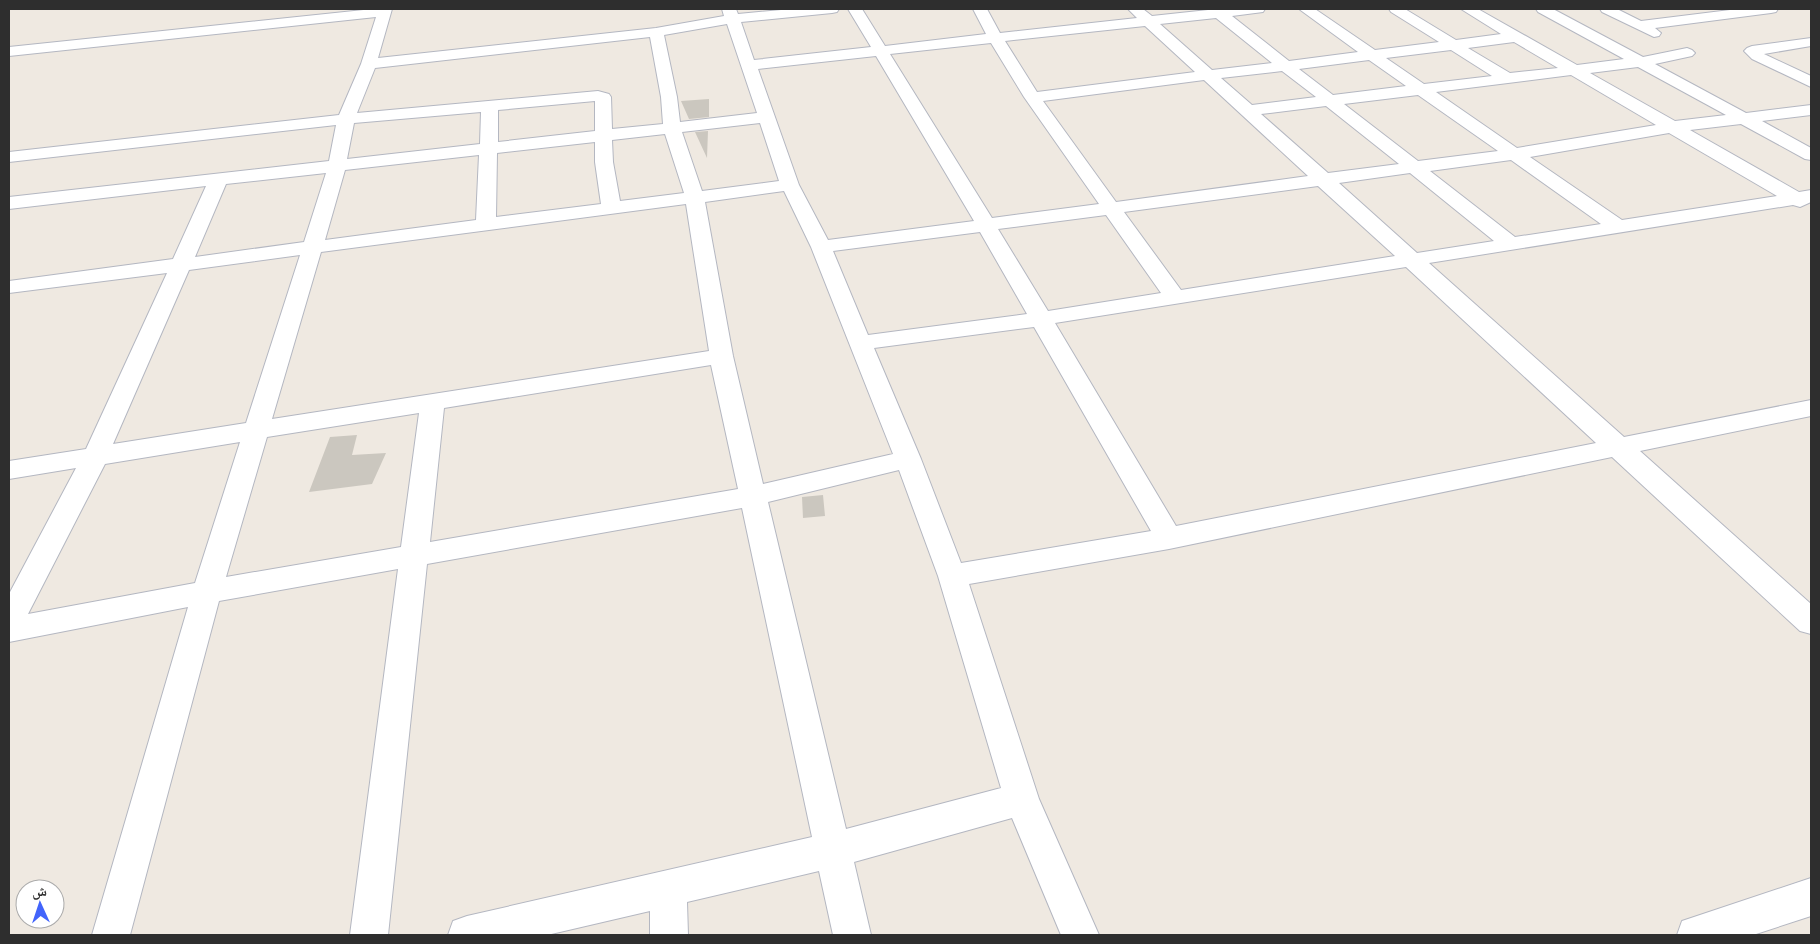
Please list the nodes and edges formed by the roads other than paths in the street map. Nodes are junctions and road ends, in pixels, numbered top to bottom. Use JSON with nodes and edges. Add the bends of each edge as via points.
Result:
{"nodes":[{"id":1,"x":832,"y":9,"type":"edge"},
{"id":2,"x":855,"y":9,"type":"edge"},
{"id":3,"x":980,"y":9,"type":"edge"},
{"id":4,"x":1258,"y":9,"type":"edge"},
{"id":5,"x":1306,"y":9,"type":"edge"},
{"id":6,"x":1396,"y":9,"type":"edge"},
{"id":7,"x":1468,"y":9,"type":"edge"},
{"id":8,"x":1542,"y":9,"type":"edge"},
{"id":9,"x":1607,"y":9,"type":"edge"},
{"id":10,"x":1771,"y":9,"type":"edge"},
{"id":11,"x":384,"y":10,"type":"edge"},
{"id":12,"x":1217,"y":11,"type":"edge"},
{"id":13,"x":1726,"y":11,"type":"edge"},
{"id":14,"x":731,"y":14,"type":"edge"},
{"id":15,"x":1141,"y":15,"type":"edge"},
{"id":16,"x":1640,"y":25,"type":"junction"},
{"id":17,"x":1756,"y":25,"type":"dead end"},
{"id":18,"x":656,"y":32,"type":"junction"},
{"id":19,"x":1773,"y":32,"type":"dead end"},
{"id":20,"x":1518,"y":37,"type":"junction"},
{"id":21,"x":995,"y":38,"type":"junction"},
{"id":22,"x":1804,"y":43,"type":"edge"},
{"id":23,"x":1455,"y":46,"type":"junction"},
{"id":24,"x":1811,"y":50,"type":"edge"},
{"id":25,"x":9,"y":51,"type":"edge"},
{"id":26,"x":879,"y":52,"type":"junction"},
{"id":27,"x":1373,"y":56,"type":"junction"},
{"id":28,"x":1641,"y":62,"type":"junction"},
{"id":29,"x":369,"y":64,"type":"junction"},
{"id":30,"x":749,"y":65,"type":"junction"},
{"id":31,"x":1286,"y":66,"type":"junction"},
{"id":32,"x":1576,"y":71,"type":"junction"},
{"id":33,"x":1208,"y":75,"type":"junction"},
{"id":34,"x":1508,"y":79,"type":"junction"},
{"id":35,"x":1811,"y":82,"type":"edge"},
{"id":36,"x":1422,"y":90,"type":"junction"},
{"id":37,"x":1032,"y":97,"type":"junction"},
{"id":38,"x":1330,"y":101,"type":"junction"},
{"id":39,"x":490,"y":107,"type":"junction"},
{"id":40,"x":1811,"y":110,"type":"edge"},
{"id":41,"x":1247,"y":111,"type":"junction"},
{"id":42,"x":767,"y":117,"type":"junction"},
{"id":43,"x":1745,"y":118,"type":"junction"},
{"id":44,"x":346,"y":119,"type":"junction"},
{"id":45,"x":672,"y":127,"type":"junction"},
{"id":46,"x":1672,"y":127,"type":"junction"},
{"id":47,"x":603,"y":135,"type":"junction"},
{"id":48,"x":488,"y":148,"type":"junction"},
{"id":49,"x":1514,"y":154,"type":"junction"},
{"id":50,"x":1811,"y":155,"type":"edge"},
{"id":51,"x":9,"y":157,"type":"edge"},
{"id":52,"x":338,"y":166,"type":"junction"},
{"id":53,"x":1414,"y":167,"type":"junction"},
{"id":54,"x":219,"y":179,"type":"junction"},
{"id":55,"x":1323,"y":180,"type":"junction"},
{"id":56,"x":790,"y":184,"type":"junction"},
{"id":57,"x":695,"y":198,"type":"junction"},
{"id":58,"x":1806,"y":201,"type":"edge"},
{"id":59,"x":9,"y":203,"type":"edge"},
{"id":60,"x":1112,"y":207,"type":"junction"},
{"id":61,"x":611,"y":208,"type":"junction"},
{"id":62,"x":486,"y":224,"type":"junction"},
{"id":63,"x":986,"y":225,"type":"junction"},
{"id":64,"x":1619,"y":227,"type":"junction"},
{"id":65,"x":1511,"y":244,"type":"junction"},
{"id":66,"x":312,"y":247,"type":"junction"},
{"id":67,"x":821,"y":247,"type":"junction"},
{"id":68,"x":1411,"y":260,"type":"junction"},
{"id":69,"x":181,"y":264,"type":"junction"},
{"id":70,"x":9,"y":287,"type":"edge"},
{"id":71,"x":1176,"y":298,"type":"junction"},
{"id":72,"x":1041,"y":319,"type":"junction"},
{"id":73,"x":860,"y":343,"type":"junction"},
{"id":74,"x":721,"y":356,"type":"junction"},
{"id":75,"x":432,"y":403,"type":"junction"},
{"id":76,"x":1811,"y":408,"type":"edge"},
{"id":77,"x":256,"y":431,"type":"junction"},
{"id":78,"x":1618,"y":447,"type":"junction"},
{"id":79,"x":95,"y":457,"type":"junction"},
{"id":80,"x":908,"y":459,"type":"junction"},
{"id":81,"x":9,"y":470,"type":"edge"},
{"id":82,"x":753,"y":496,"type":"junction"},
{"id":83,"x":1169,"y":538,"type":"junction"},
{"id":84,"x":414,"y":554,"type":"junction"},
{"id":85,"x":952,"y":576,"type":"junction"},
{"id":86,"x":207,"y":592,"type":"junction"},
{"id":87,"x":9,"y":622,"type":"edge"},
{"id":88,"x":1811,"y":622,"type":"edge"},
{"id":89,"x":9,"y":630,"type":"edge"},
{"id":90,"x":1022,"y":799,"type":"junction"},
{"id":91,"x":834,"y":850,"type":"junction"},
{"id":92,"x":668,"y":888,"type":"junction"},
{"id":93,"x":1811,"y":897,"type":"edge"},
{"id":94,"x":112,"y":935,"type":"edge"},
{"id":95,"x":369,"y":935,"type":"edge"},
{"id":96,"x":466,"y":935,"type":"edge"},
{"id":97,"x":669,"y":935,"type":"edge"},
{"id":98,"x":852,"y":935,"type":"edge"},
{"id":99,"x":1080,"y":935,"type":"edge"},
{"id":100,"x":1696,"y":935,"type":"edge"}],
"edges":[{"from":1,"to":14,"type":"street"},
{"from":2,"to":26,"type":"street"},
{"from":3,"to":21,"type":"street"},
{"from":4,"to":12,"type":"street"},
{"from":5,"to":27,"type":"street"},
{"from":6,"to":23,"type":"street"},
{"from":7,"to":20,"type":"street"},
{"from":8,"to":28,"type":"street"},
{"from":9,"to":16,"type":"street"},
{"from":10,"to":13,"type":"street"},
{"from":11,"to":25,"type":"street"},
{"from":11,"to":29,"type":"street"},
{"from":12,"to":15,"type":"street"},
{"from":12,"to":31,"type":"street"},
{"from":13,"to":16,"type":"street"},
{"from":13,"to":17,"type":"street"},
{"from":14,"to":18,"type":"street"},
{"from":14,"to":30,"type":"street"},
{"from":15,"to":21,"type":"street"},
{"from":15,"to":33,"type":"street"},
{"from":16,"to":28,"type":"street","via":[[1687,52]]},
{"from":18,"to":29,"type":"street"},
{"from":18,"to":45,"type":"street"},
{"from":19,"to":22,"type":"street"},
{"from":20,"to":23,"type":"street"},
{"from":20,"to":32,"type":"street"},
{"from":21,"to":26,"type":"street"},
{"from":21,"to":37,"type":"street"},
{"from":22,"to":24,"type":"street"},
{"from":22,"to":35,"type":"street","via":[[1752,51]]},
{"from":23,"to":27,"type":"street"},
{"from":23,"to":34,"type":"street"},
{"from":26,"to":30,"type":"street"},
{"from":26,"to":63,"type":"street"},
{"from":27,"to":31,"type":"street"},
{"from":27,"to":36,"type":"street"},
{"from":28,"to":32,"type":"street"},
{"from":28,"to":43,"type":"street"},
{"from":29,"to":44,"type":"street"},
{"from":30,"to":42,"type":"street"},
{"from":31,"to":33,"type":"street"},
{"from":31,"to":38,"type":"street"},
{"from":32,"to":34,"type":"street"},
{"from":32,"to":46,"type":"street"},
{"from":33,"to":37,"type":"street"},
{"from":33,"to":41,"type":"street"},
{"from":34,"to":36,"type":"street"},
{"from":36,"to":38,"type":"street"},
{"from":36,"to":49,"type":"street"},
{"from":37,"to":60,"type":"street"},
{"from":38,"to":41,"type":"street"},
{"from":38,"to":53,"type":"street"},
{"from":39,"to":44,"type":"street"},
{"from":39,"to":47,"type":"street","via":[[603,97]]},
{"from":39,"to":48,"type":"street"},
{"from":40,"to":43,"type":"street"},
{"from":41,"to":55,"type":"street"},
{"from":42,"to":45,"type":"street"},
{"from":42,"to":56,"type":"street"},
{"from":43,"to":46,"type":"street"},
{"from":43,"to":50,"type":"street"},
{"from":44,"to":51,"type":"street"},
{"from":44,"to":52,"type":"street"},
{"from":45,"to":47,"type":"street"},
{"from":45,"to":57,"type":"street"},
{"from":46,"to":49,"type":"street"},
{"from":46,"to":58,"type":"street"},
{"from":47,"to":48,"type":"street"},
{"from":47,"to":61,"type":"street"},
{"from":48,"to":52,"type":"street"},
{"from":48,"to":62,"type":"street"},
{"from":49,"to":53,"type":"street"},
{"from":49,"to":64,"type":"street"},
{"from":52,"to":54,"type":"street"},
{"from":52,"to":66,"type":"street"},
{"from":53,"to":55,"type":"street"},
{"from":53,"to":65,"type":"street"},
{"from":54,"to":59,"type":"street"},
{"from":54,"to":69,"type":"street"},
{"from":55,"to":60,"type":"street"},
{"from":55,"to":68,"type":"street"},
{"from":56,"to":57,"type":"street"},
{"from":56,"to":67,"type":"street"},
{"from":57,"to":61,"type":"street"},
{"from":57,"to":74,"type":"street"},
{"from":58,"to":64,"type":"street"},
{"from":60,"to":63,"type":"street"},
{"from":60,"to":71,"type":"street"},
{"from":61,"to":62,"type":"street"},
{"from":62,"to":66,"type":"street"},
{"from":63,"to":67,"type":"street"},
{"from":63,"to":72,"type":"street"},
{"from":64,"to":65,"type":"street"},
{"from":65,"to":68,"type":"street"},
{"from":66,"to":69,"type":"street"},
{"from":66,"to":77,"type":"street"},
{"from":67,"to":73,"type":"street"},
{"from":68,"to":71,"type":"street"},
{"from":68,"to":78,"type":"street"},
{"from":69,"to":70,"type":"street"},
{"from":69,"to":79,"type":"street"},
{"from":71,"to":72,"type":"street"},
{"from":72,"to":73,"type":"street"},
{"from":72,"to":83,"type":"street"},
{"from":73,"to":80,"type":"street"},
{"from":74,"to":75,"type":"street"},
{"from":74,"to":82,"type":"street"},
{"from":75,"to":77,"type":"street"},
{"from":75,"to":84,"type":"street"},
{"from":76,"to":78,"type":"street"},
{"from":77,"to":79,"type":"street"},
{"from":77,"to":86,"type":"street"},
{"from":78,"to":83,"type":"street"},
{"from":78,"to":88,"type":"street"},
{"from":79,"to":81,"type":"street"},
{"from":79,"to":87,"type":"street"},
{"from":80,"to":82,"type":"street"},
{"from":80,"to":85,"type":"street"},
{"from":82,"to":84,"type":"street"},
{"from":82,"to":91,"type":"street"},
{"from":83,"to":85,"type":"street"},
{"from":84,"to":86,"type":"street"},
{"from":84,"to":95,"type":"street"},
{"from":85,"to":90,"type":"street"},
{"from":86,"to":89,"type":"street"},
{"from":86,"to":94,"type":"street"},
{"from":90,"to":91,"type":"street"},
{"from":90,"to":99,"type":"street"},
{"from":91,"to":92,"type":"street"},
{"from":91,"to":98,"type":"street"},
{"from":92,"to":96,"type":"street"},
{"from":92,"to":97,"type":"street"},
{"from":93,"to":100,"type":"street"}]}
